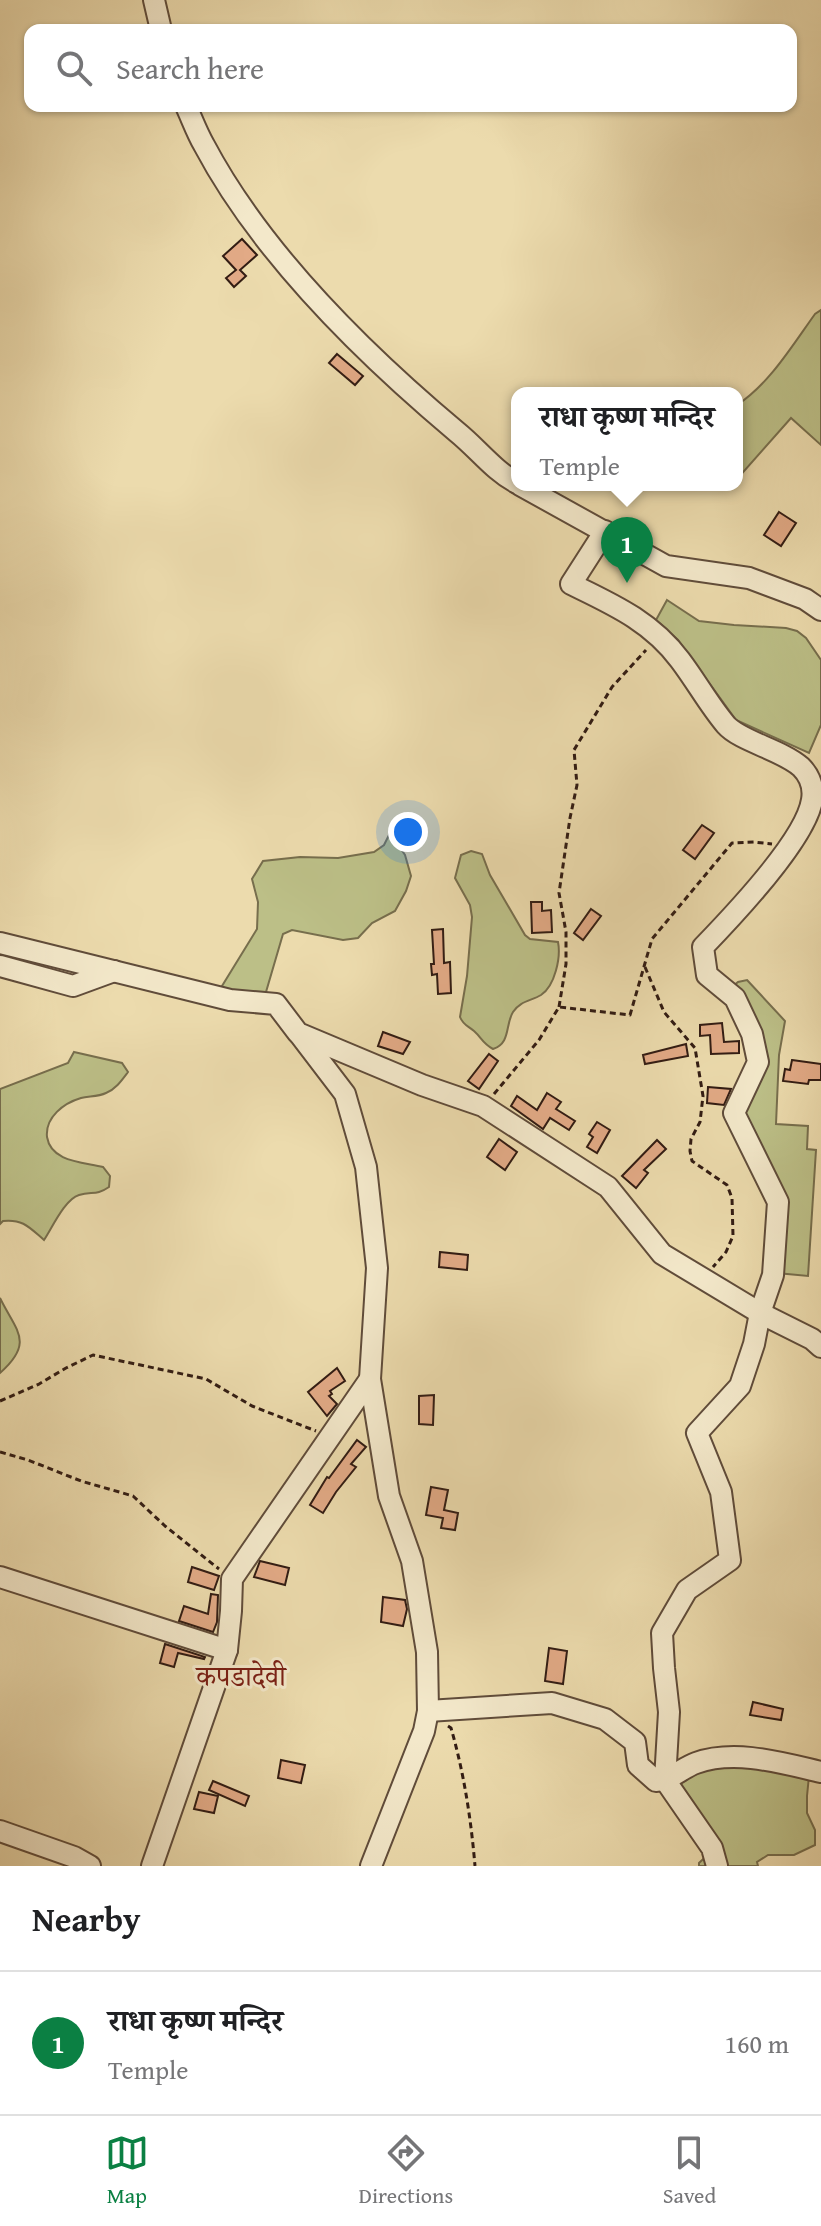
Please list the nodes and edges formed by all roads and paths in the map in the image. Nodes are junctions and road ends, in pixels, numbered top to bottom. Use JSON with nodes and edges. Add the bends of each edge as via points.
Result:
{"nodes":[{"id":1,"x":154,"y":0,"type":"edge"},
{"id":2,"x":160,"y":24,"type":"edge"},
{"id":3,"x":189,"y":112,"type":"edge"},
{"id":4,"x":511,"y":480,"type":"edge"},
{"id":5,"x":531,"y":491,"type":"edge"},
{"id":6,"x":605,"y":531,"type":"junction"},
{"id":7,"x":821,"y":610,"type":"edge"},
{"id":8,"x":658,"y":636,"type":"junction"},
{"id":9,"x":790,"y":847,"type":"junction"},
{"id":10,"x":0,"y":943,"type":"edge"},
{"id":11,"x":644,"y":965,"type":"junction"},
{"id":12,"x":0,"y":966,"type":"edge"},
{"id":13,"x":114,"y":971,"type":"junction"},
{"id":14,"x":559,"y":1007,"type":"junction"},
{"id":15,"x":298,"y":1033,"type":"junction"},
{"id":16,"x":483,"y":1106,"type":"junction"},
{"id":17,"x":703,"y":1278,"type":"junction"},
{"id":18,"x":760,"y":1313,"type":"junction"},
{"id":19,"x":821,"y":1347,"type":"edge"},
{"id":20,"x":370,"y":1379,"type":"junction"},
{"id":21,"x":0,"y":1401,"type":"edge"},
{"id":22,"x":326,"y":1443,"type":"junction"},
{"id":23,"x":0,"y":1452,"type":"edge"},
{"id":24,"x":0,"y":1577,"type":"edge"},
{"id":25,"x":232,"y":1579,"type":"junction"},
{"id":26,"x":227,"y":1650,"type":"junction"},
{"id":27,"x":428,"y":1711,"type":"junction"},
{"id":28,"x":821,"y":1772,"type":"edge"},
{"id":29,"x":665,"y":1780,"type":"junction"},
{"id":30,"x":0,"y":1831,"type":"edge"},
{"id":31,"x":90,"y":1866,"type":"edge"},
{"id":32,"x":152,"y":1866,"type":"edge"},
{"id":33,"x":371,"y":1866,"type":"edge"},
{"id":34,"x":475,"y":1866,"type":"edge"},
{"id":35,"x":717,"y":1866,"type":"edge"}],
"edges":[{"from":1,"to":2,"type":"street"},
{"from":3,"to":4,"type":"street","via":[[237,199],[278,255],[382,365]]},
{"from":5,"to":6,"type":"street"},
{"from":6,"to":7,"type":"street","via":[[666,566],[749,578]]},
{"from":6,"to":8,"type":"street","via":[[571,584],[631,613]]},
{"from":8,"to":9,"type":"street","via":[[729,728],[777,752],[808,776],[812,802]]},
{"from":8,"to":14,"type":"path","via":[[612,687],[574,750],[577,785],[559,893],[566,964]]},
{"from":9,"to":11,"type":"path","via":[[732,843],[652,939]]},
{"from":9,"to":18,"type":"street","via":[[703,947],[707,975],[735,998],[758,1062],[734,1113],[778,1202],[773,1275]]},
{"from":10,"to":13,"type":"street"},
{"from":11,"to":14,"type":"path","via":[[630,1015]]},
{"from":11,"to":17,"type":"path","via":[[664,1012],[695,1048],[703,1096],[700,1122],[691,1139],[692,1161],[727,1185],[732,1198],[733,1236]]},
{"from":12,"to":13,"type":"street","via":[[73,986]]},
{"from":13,"to":15,"type":"street","via":[[230,1000],[276,1004]]},
{"from":14,"to":16,"type":"path","via":[[539,1040]]},
{"from":15,"to":16,"type":"street"},
{"from":15,"to":20,"type":"street","via":[[345,1094],[366,1167],[377,1268]]},
{"from":16,"to":17,"type":"street","via":[[608,1187],[662,1254]]},
{"from":17,"to":18,"type":"street"},
{"from":18,"to":19,"type":"street"},
{"from":18,"to":29,"type":"street","via":[[740,1386],[697,1433],[721,1492],[730,1560],[687,1590],[662,1633],[669,1712]]},
{"from":20,"to":22,"type":"street"},
{"from":20,"to":27,"type":"street","via":[[389,1496],[412,1561],[427,1652]]},
{"from":21,"to":22,"type":"path","via":[[93,1355],[206,1379],[252,1406],[314,1429]]},
{"from":22,"to":25,"type":"street"},
{"from":23,"to":25,"type":"path","via":[[133,1496]]},
{"from":24,"to":26,"type":"street"},
{"from":25,"to":26,"type":"street"},
{"from":26,"to":32,"type":"street"},
{"from":27,"to":29,"type":"street","via":[[552,1703],[605,1719],[635,1742],[638,1765],[656,1781]]},
{"from":27,"to":33,"type":"street"},
{"from":27,"to":34,"type":"path","via":[[451,1728]]},
{"from":28,"to":29,"type":"street","via":[[736,1757],[698,1762]]},
{"from":29,"to":35,"type":"street","via":[[712,1848]]},
{"from":30,"to":31,"type":"street"}]}
